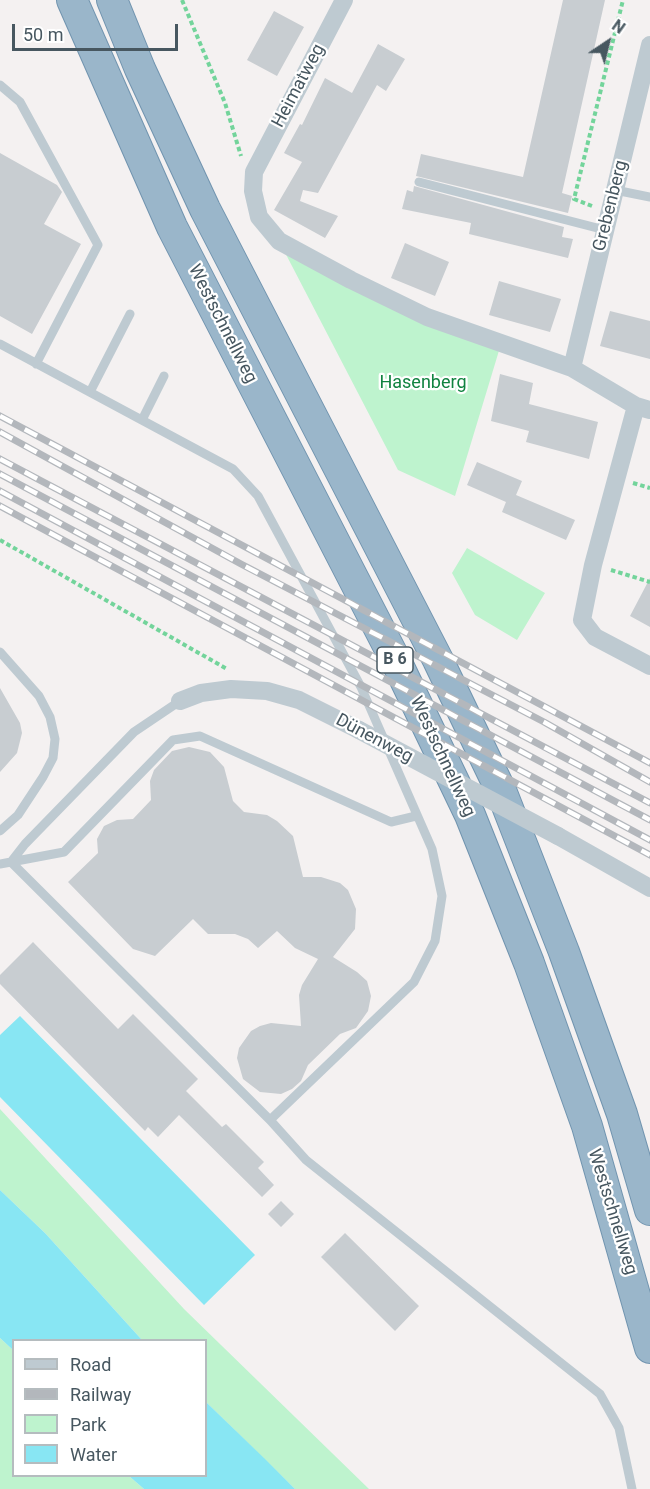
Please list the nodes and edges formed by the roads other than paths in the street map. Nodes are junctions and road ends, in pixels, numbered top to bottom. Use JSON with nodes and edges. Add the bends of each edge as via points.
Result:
{"nodes":[{"id":1,"x":72,"y":0,"type":"edge"},
{"id":2,"x":112,"y":0,"type":"edge"},
{"id":3,"x":344,"y":0,"type":"edge"},
{"id":4,"x":650,"y":45,"type":"edge"},
{"id":5,"x":0,"y":85,"type":"edge"},
{"id":6,"x":419,"y":182,"type":"dead end"},
{"id":7,"x":615,"y":190,"type":"junction"},
{"id":8,"x":650,"y":197,"type":"edge"},
{"id":9,"x":599,"y":228,"type":"junction"},
{"id":10,"x":130,"y":314,"type":"dead end"},
{"id":11,"x":0,"y":344,"type":"edge"},
{"id":12,"x":36,"y":364,"type":"junction"},
{"id":13,"x":572,"y":368,"type":"junction"},
{"id":14,"x":164,"y":376,"type":"dead end"},
{"id":15,"x":90,"y":392,"type":"junction"},
{"id":16,"x":643,"y":408,"type":"edge"},
{"id":17,"x":142,"y":420,"type":"junction"},
{"id":18,"x":0,"y":652,"type":"edge"},
{"id":19,"x":650,"y":666,"type":"edge"},
{"id":20,"x":180,"y":701,"type":"joint"},
{"id":21,"x":416,"y":816,"type":"junction"},
{"id":22,"x":0,"y":831,"type":"edge"},
{"id":23,"x":11,"y":862,"type":"junction"},
{"id":24,"x":0,"y":864,"type":"edge"},
{"id":25,"x":650,"y":888,"type":"edge"},
{"id":26,"x":270,"y":1120,"type":"junction"},
{"id":27,"x":650,"y":1210,"type":"edge"},
{"id":28,"x":650,"y":1348,"type":"edge"},
{"id":29,"x":632,"y":1489,"type":"edge"}],
"edges":[{"from":1,"to":28,"type":"highway","name":"Westschnellweg","number":"B 6","via":[[172,227],[398,665],[470,816],[530,963],[587,1126]]},
{"from":2,"to":27,"type":"highway","name":"Westschnellweg","number":"B 6","via":[[205,209],[438,660],[502,793],[622,1114]]},
{"from":3,"to":13,"type":"street","name":"Heimatweg","via":[[254,172],[253,191],[259,217],[279,241],[427,317]]},
{"from":4,"to":7,"type":"street","name":"Grebenberg"},
{"from":5,"to":12,"type":"lane","via":[[20,102],[98,245]]},
{"from":6,"to":9,"type":"lane"},
{"from":7,"to":8,"type":"lane"},
{"from":7,"to":9,"type":"street","name":"Grebenberg"},
{"from":9,"to":13,"type":"street","name":"Grebenberg"},
{"from":10,"to":15,"type":"lane"},
{"from":11,"to":12,"type":"lane"},
{"from":12,"to":15,"type":"lane"},
{"from":13,"to":16,"type":"street"},
{"from":14,"to":17,"type":"lane"},
{"from":15,"to":17,"type":"lane"},
{"from":16,"to":19,"type":"street","via":[[593,565],[582,620],[595,637]]},
{"from":17,"to":21,"type":"lane","via":[[233,469],[258,496],[361,687]]},
{"from":18,"to":22,"type":"lane","via":[[39,696],[50,717],[55,740],[53,758],[43,777],[18,815]]},
{"from":20,"to":23,"type":"lane","via":[[134,732]]},
{"from":20,"to":25,"type":"street","name":"Dünenweg","bridge":true,"via":[[231,689],[267,691],[299,700]]},
{"from":21,"to":23,"type":"lane","via":[[391,822],[200,736],[173,740],[64,852]]},
{"from":21,"to":26,"type":"lane","via":[[432,849],[442,896],[435,941],[414,982]]},
{"from":23,"to":24,"type":"lane"},
{"from":23,"to":26,"type":"lane"},
{"from":26,"to":29,"type":"lane","via":[[306,1160],[600,1395],[619,1428]]}]}
